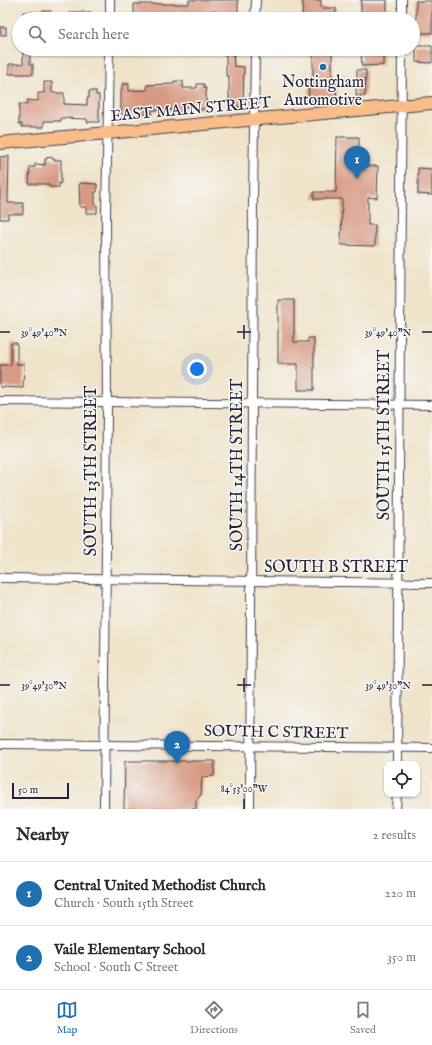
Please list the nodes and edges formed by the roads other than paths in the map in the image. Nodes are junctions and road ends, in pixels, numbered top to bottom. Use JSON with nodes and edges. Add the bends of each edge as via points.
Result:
{"nodes":[{"id":1,"x":110,"y":0,"type":"edge"},
{"id":2,"x":256,"y":0,"type":"edge"},
{"id":3,"x":402,"y":0,"type":"edge"},
{"id":4,"x":110,"y":12,"type":"edge"},
{"id":5,"x":255,"y":12,"type":"edge"},
{"id":6,"x":402,"y":12,"type":"edge"},
{"id":7,"x":109,"y":56,"type":"edge"},
{"id":8,"x":255,"y":56,"type":"edge"},
{"id":9,"x":402,"y":56,"type":"edge"},
{"id":10,"x":432,"y":103,"type":"edge"},
{"id":11,"x":402,"y":107,"type":"junction"},
{"id":12,"x":254,"y":121,"type":"junction"},
{"id":13,"x":108,"y":134,"type":"junction"},
{"id":14,"x":0,"y":143,"type":"edge"},
{"id":15,"x":0,"y":401,"type":"edge"},
{"id":16,"x":107,"y":403,"type":"junction"},
{"id":17,"x":252,"y":404,"type":"junction"},
{"id":18,"x":399,"y":405,"type":"junction"},
{"id":19,"x":432,"y":405,"type":"edge"},
{"id":20,"x":0,"y":578,"type":"edge"},
{"id":21,"x":106,"y":579,"type":"junction"},
{"id":22,"x":251,"y":581,"type":"junction"},
{"id":23,"x":398,"y":582,"type":"junction"},
{"id":24,"x":432,"y":582,"type":"edge"},
{"id":25,"x":0,"y":744,"type":"edge"},
{"id":26,"x":104,"y":744,"type":"junction"},
{"id":27,"x":250,"y":747,"type":"junction"},
{"id":28,"x":397,"y":748,"type":"junction"},
{"id":29,"x":432,"y":748,"type":"edge"},
{"id":30,"x":397,"y":761,"type":"edge"},
{"id":31,"x":396,"y":797,"type":"edge"},
{"id":32,"x":104,"y":809,"type":"edge"},
{"id":33,"x":250,"y":809,"type":"edge"},
{"id":34,"x":396,"y":809,"type":"edge"}],
"edges":[{"from":1,"to":4,"type":"street"},
{"from":2,"to":5,"type":"street"},
{"from":3,"to":6,"type":"street"},
{"from":7,"to":13,"type":"street","name":"SOUTH 13TH STREET"},
{"from":8,"to":12,"type":"street","name":"SOUTH 14TH STREET"},
{"from":9,"to":11,"type":"street","name":"SOUTH 15TH STREET"},
{"from":10,"to":11,"type":"main road","name":"EAST MAIN STREET"},
{"from":11,"to":12,"type":"main road","name":"EAST MAIN STREET"},
{"from":11,"to":18,"type":"street","name":"SOUTH 15TH STREET"},
{"from":12,"to":13,"type":"main road","name":"EAST MAIN STREET"},
{"from":12,"to":17,"type":"street","name":"SOUTH 14TH STREET"},
{"from":13,"to":14,"type":"main road","name":"EAST MAIN STREET"},
{"from":13,"to":16,"type":"street","name":"SOUTH 13TH STREET"},
{"from":15,"to":16,"type":"street"},
{"from":16,"to":17,"type":"street"},
{"from":16,"to":21,"type":"street","name":"SOUTH 13TH STREET"},
{"from":17,"to":18,"type":"street"},
{"from":17,"to":22,"type":"street","name":"SOUTH 14TH STREET"},
{"from":18,"to":19,"type":"street"},
{"from":18,"to":23,"type":"street","name":"SOUTH 15TH STREET"},
{"from":20,"to":21,"type":"street","name":"SOUTH B STREET"},
{"from":21,"to":22,"type":"street","name":"SOUTH B STREET"},
{"from":21,"to":26,"type":"street","name":"SOUTH 13TH STREET"},
{"from":22,"to":23,"type":"street","name":"SOUTH B STREET"},
{"from":22,"to":27,"type":"street","name":"SOUTH 14TH STREET"},
{"from":23,"to":24,"type":"street","name":"SOUTH B STREET"},
{"from":23,"to":28,"type":"street","name":"SOUTH 15TH STREET"},
{"from":25,"to":26,"type":"street","name":"SOUTH C STREET"},
{"from":26,"to":27,"type":"street","name":"SOUTH C STREET"},
{"from":26,"to":32,"type":"street","name":"SOUTH 13TH STREET"},
{"from":27,"to":28,"type":"street","name":"SOUTH C STREET"},
{"from":27,"to":33,"type":"street","name":"SOUTH 14TH STREET"},
{"from":28,"to":29,"type":"street","name":"SOUTH C STREET"},
{"from":28,"to":30,"type":"street","name":"SOUTH 15TH STREET"},
{"from":31,"to":34,"type":"street"}]}
